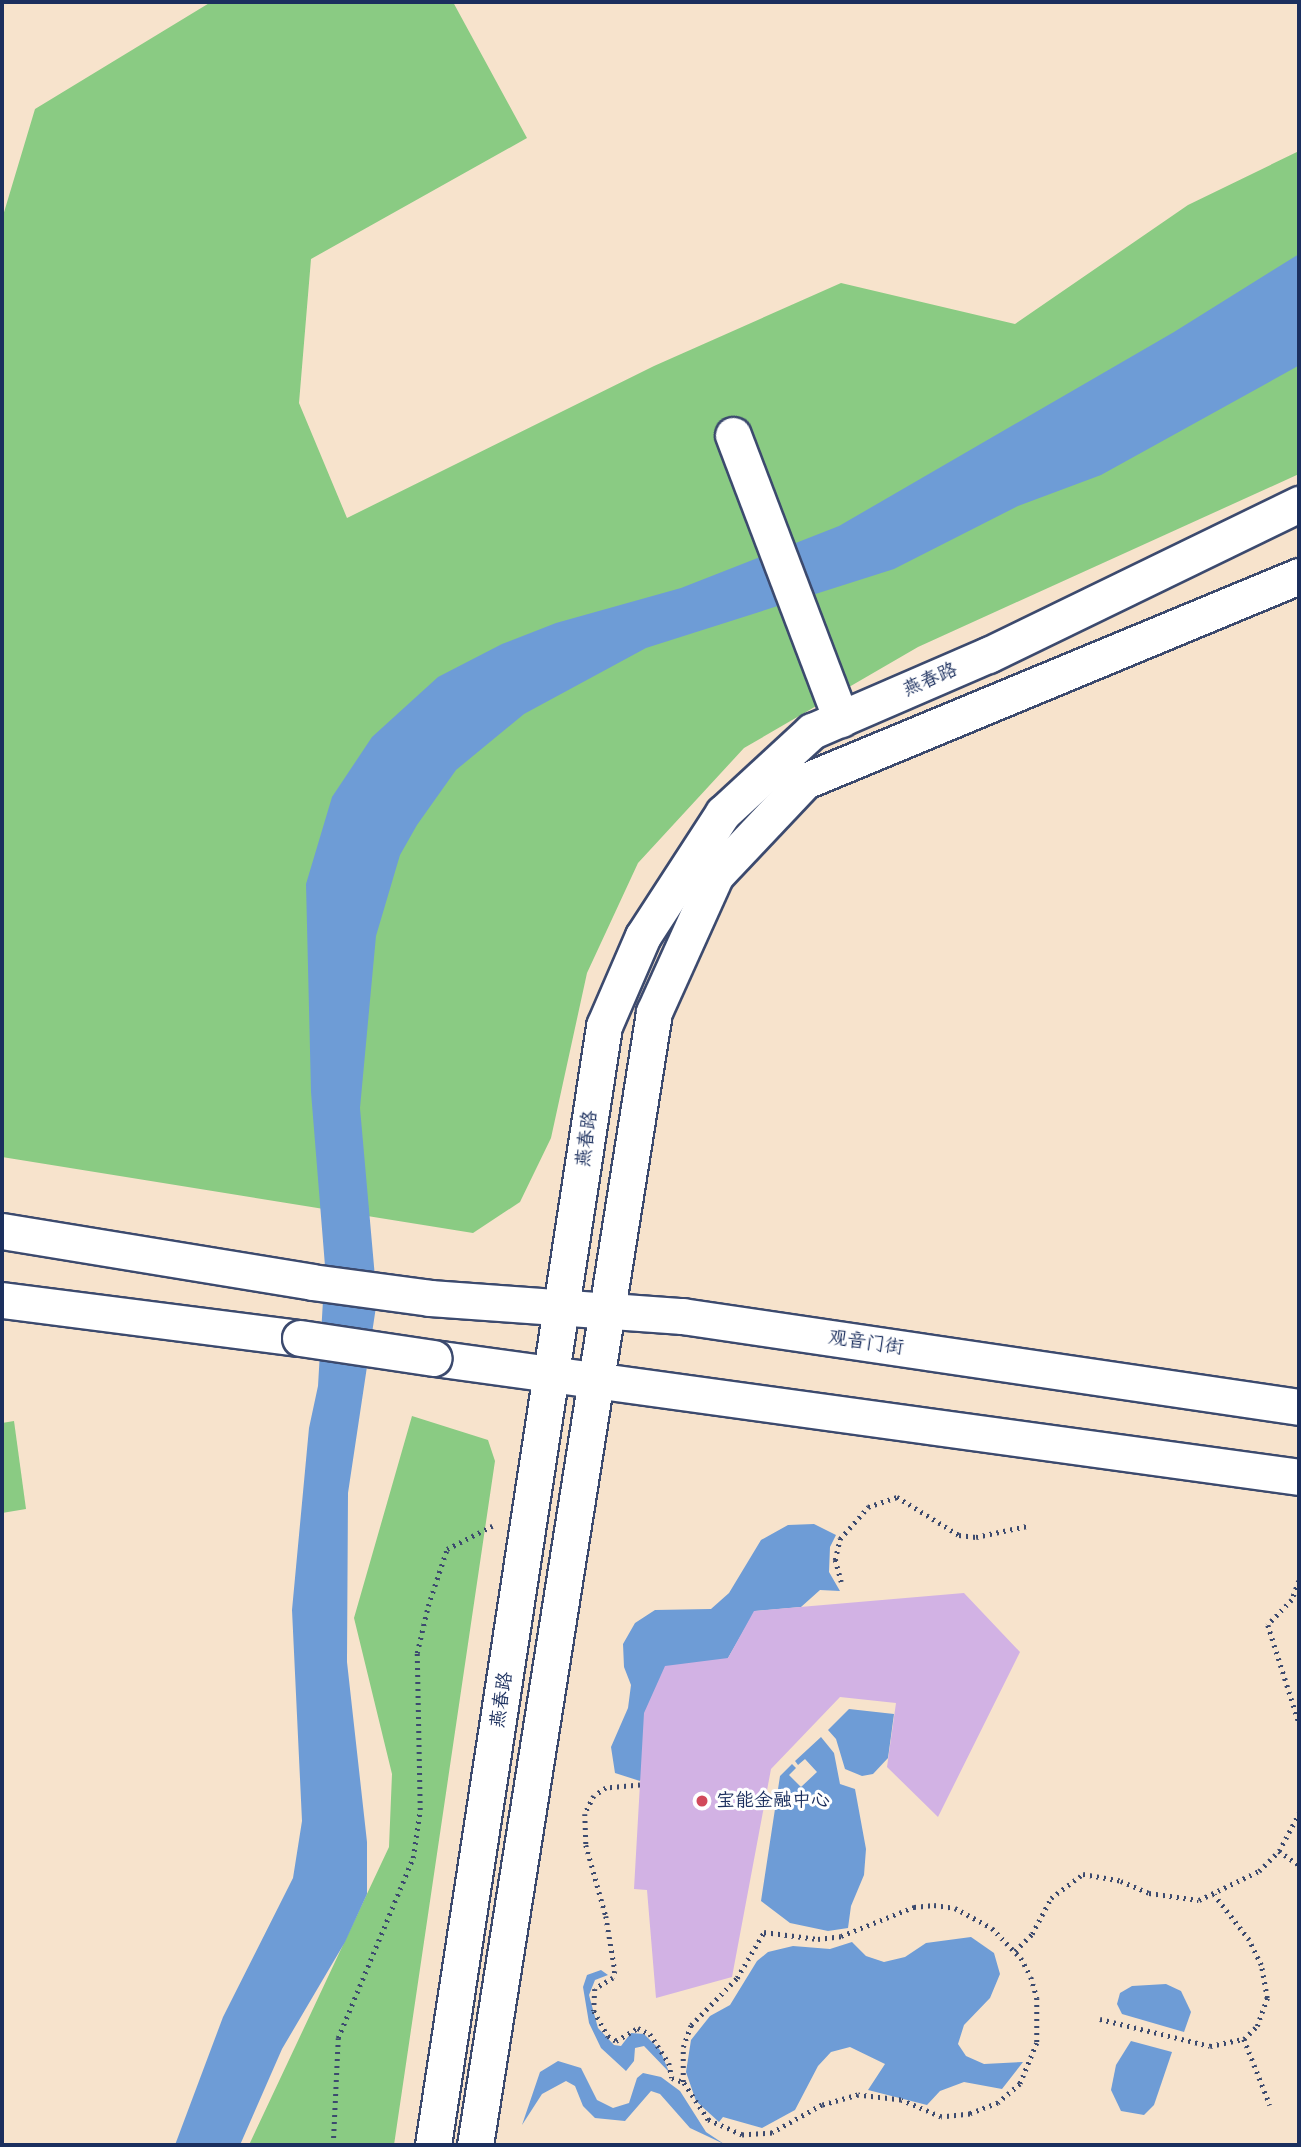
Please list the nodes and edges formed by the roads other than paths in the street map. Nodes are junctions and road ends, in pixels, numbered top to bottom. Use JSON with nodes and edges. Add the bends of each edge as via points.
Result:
{"nodes":[{"id":1,"x":733,"y":435,"type":"dead end"},
{"id":2,"x":1299,"y":504,"type":"edge"},
{"id":3,"x":1299,"y":576,"type":"edge"},
{"id":4,"x":841,"y":719,"type":"junction"},
{"id":5,"x":2,"y":1231,"type":"edge"},
{"id":6,"x":2,"y":1300,"type":"edge"},
{"id":7,"x":562,"y":1307,"type":"junction"},
{"id":8,"x":607,"y":1311,"type":"junction"},
{"id":9,"x":552,"y":1377,"type":"junction"},
{"id":10,"x":596,"y":1383,"type":"junction"},
{"id":11,"x":1299,"y":1407,"type":"edge"},
{"id":12,"x":1299,"y":1477,"type":"edge"},
{"id":13,"x":433,"y":2145,"type":"edge"},
{"id":14,"x":475,"y":2145,"type":"edge"}],
"edges":[{"from":1,"to":4,"type":"street"},
{"from":2,"to":4,"type":"street","name":"燕春路","via":[[988,655]]},
{"from":3,"to":8,"type":"street","via":[[805,781],[716,875],[654,1012]]},
{"from":4,"to":7,"type":"street","name":"燕春路","via":[[812,731],[723,813],[643,936],[604,1026]]},
{"from":5,"to":7,"type":"street","name":"观音门街","via":[[312,1282],[430,1298]]},
{"from":6,"to":9,"type":"street","bridge":true,"via":[[300,1338]]},
{"from":7,"to":8,"type":"street","name":"观音门街"},
{"from":7,"to":9,"type":"street","name":"燕春路"},
{"from":8,"to":10,"type":"street"},
{"from":8,"to":11,"type":"street","name":"观音门街","via":[[692,1318]]},
{"from":9,"to":10,"type":"street"},
{"from":9,"to":13,"type":"street","name":"燕春路"},
{"from":10,"to":12,"type":"street"},
{"from":10,"to":14,"type":"street"}]}
